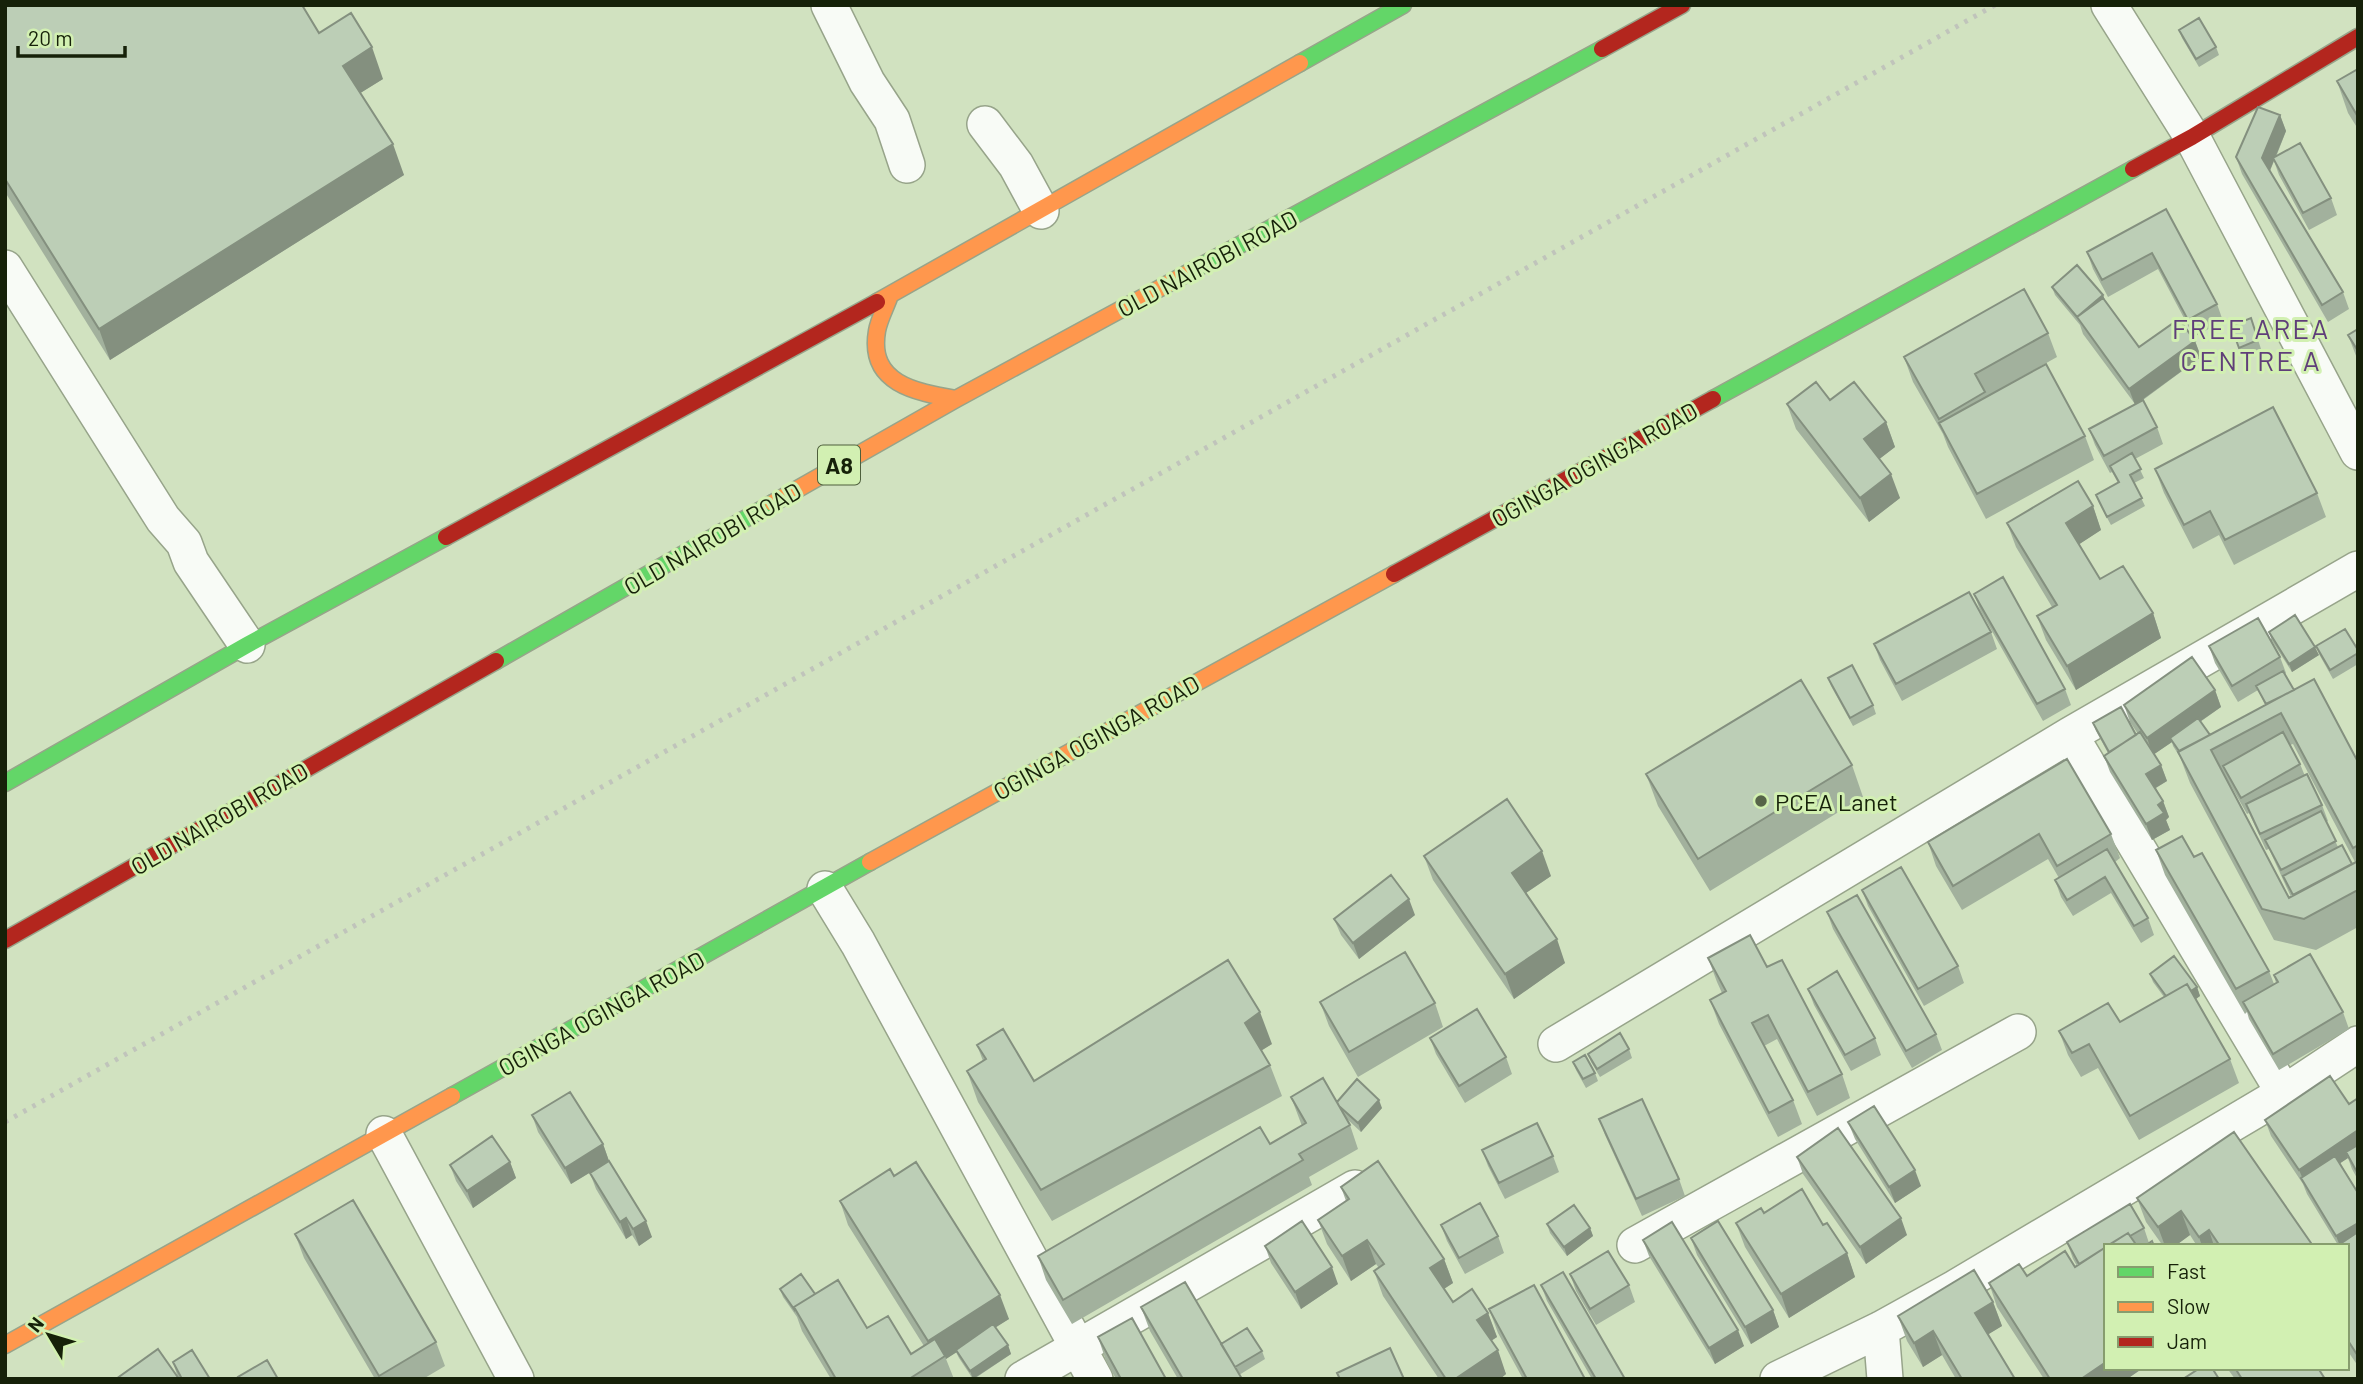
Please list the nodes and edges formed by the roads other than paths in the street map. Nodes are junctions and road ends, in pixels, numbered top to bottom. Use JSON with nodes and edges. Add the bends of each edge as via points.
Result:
{"nodes":[{"id":1,"x":829,"y":5,"type":"edge"},
{"id":2,"x":1403,"y":5,"type":"edge"},
{"id":3,"x":1682,"y":5,"type":"edge"},
{"id":4,"x":2109,"y":5,"type":"edge"},
{"id":5,"x":2358,"y":37,"type":"edge"},
{"id":6,"x":985,"y":124,"type":"dead end"},
{"id":7,"x":2192,"y":137,"type":"junction"},
{"id":8,"x":907,"y":165,"type":"dead end"},
{"id":9,"x":1041,"y":211,"type":"junction"},
{"id":10,"x":5,"y":268,"type":"edge"},
{"id":11,"x":890,"y":295,"type":"junction"},
{"id":12,"x":956,"y":399,"type":"junction"},
{"id":13,"x":2358,"y":453,"type":"edge"},
{"id":14,"x":2358,"y":569,"type":"edge"},
{"id":15,"x":247,"y":645,"type":"junction"},
{"id":16,"x":2070,"y":734,"type":"junction"},
{"id":17,"x":5,"y":783,"type":"edge"},
{"id":18,"x":829,"y":897,"type":"junction"},
{"id":19,"x":5,"y":940,"type":"edge"},
{"id":20,"x":2018,"y":1032,"type":"dead end"},
{"id":21,"x":1556,"y":1044,"type":"dead end"},
{"id":22,"x":2358,"y":1044,"type":"edge"},
{"id":23,"x":2284,"y":1093,"type":"junction"},
{"id":24,"x":384,"y":1134,"type":"junction"},
{"id":25,"x":1355,"y":1188,"type":"edge"},
{"id":26,"x":1635,"y":1245,"type":"dead end"},
{"id":27,"x":1881,"y":1329,"type":"junction"},
{"id":28,"x":5,"y":1345,"type":"edge"},
{"id":29,"x":1077,"y":1348,"type":"junction"},
{"id":30,"x":503,"y":1375,"type":"edge"},
{"id":31,"x":1023,"y":1379,"type":"edge"},
{"id":32,"x":1095,"y":1379,"type":"edge"},
{"id":33,"x":1778,"y":1379,"type":"edge"},
{"id":34,"x":1885,"y":1379,"type":"edge"}],
"edges":[{"from":1,"to":8,"type":"street","via":[[867,82],[892,120]]},
{"from":2,"to":9,"type":"main road"},
{"from":3,"to":12,"type":"main road","name":"OLD NAIROBI ROAD","number":"A8"},
{"from":4,"to":7,"type":"street"},
{"from":5,"to":7,"type":"main road","name":"OGINGA OGINGA ROAD"},
{"from":6,"to":9,"type":"street","via":[[1016,165]]},
{"from":7,"to":13,"type":"street"},
{"from":7,"to":18,"type":"main road","name":"OGINGA OGINGA ROAD","via":[[1010,784]]},
{"from":9,"to":11,"type":"main road"},
{"from":10,"to":15,"type":"street"},
{"from":11,"to":12,"type":"main road","via":[[877,331],[881,363],[898,385]]},
{"from":11,"to":15,"type":"main road"},
{"from":12,"to":19,"type":"main road","name":"OLD NAIROBI ROAD","number":"A8"},
{"from":14,"to":16,"type":"street"},
{"from":15,"to":17,"type":"main road"},
{"from":16,"to":21,"type":"street"},
{"from":16,"to":23,"type":"street"},
{"from":18,"to":24,"type":"main road","name":"OGINGA OGINGA ROAD"},
{"from":18,"to":29,"type":"street"},
{"from":20,"to":26,"type":"street"},
{"from":22,"to":23,"type":"street"},
{"from":23,"to":27,"type":"street"},
{"from":24,"to":28,"type":"main road","name":"OGINGA OGINGA ROAD"},
{"from":24,"to":30,"type":"street"},
{"from":25,"to":29,"type":"street"},
{"from":27,"to":33,"type":"street"},
{"from":27,"to":34,"type":"street"},
{"from":29,"to":31,"type":"street"},
{"from":29,"to":32,"type":"street"}]}
